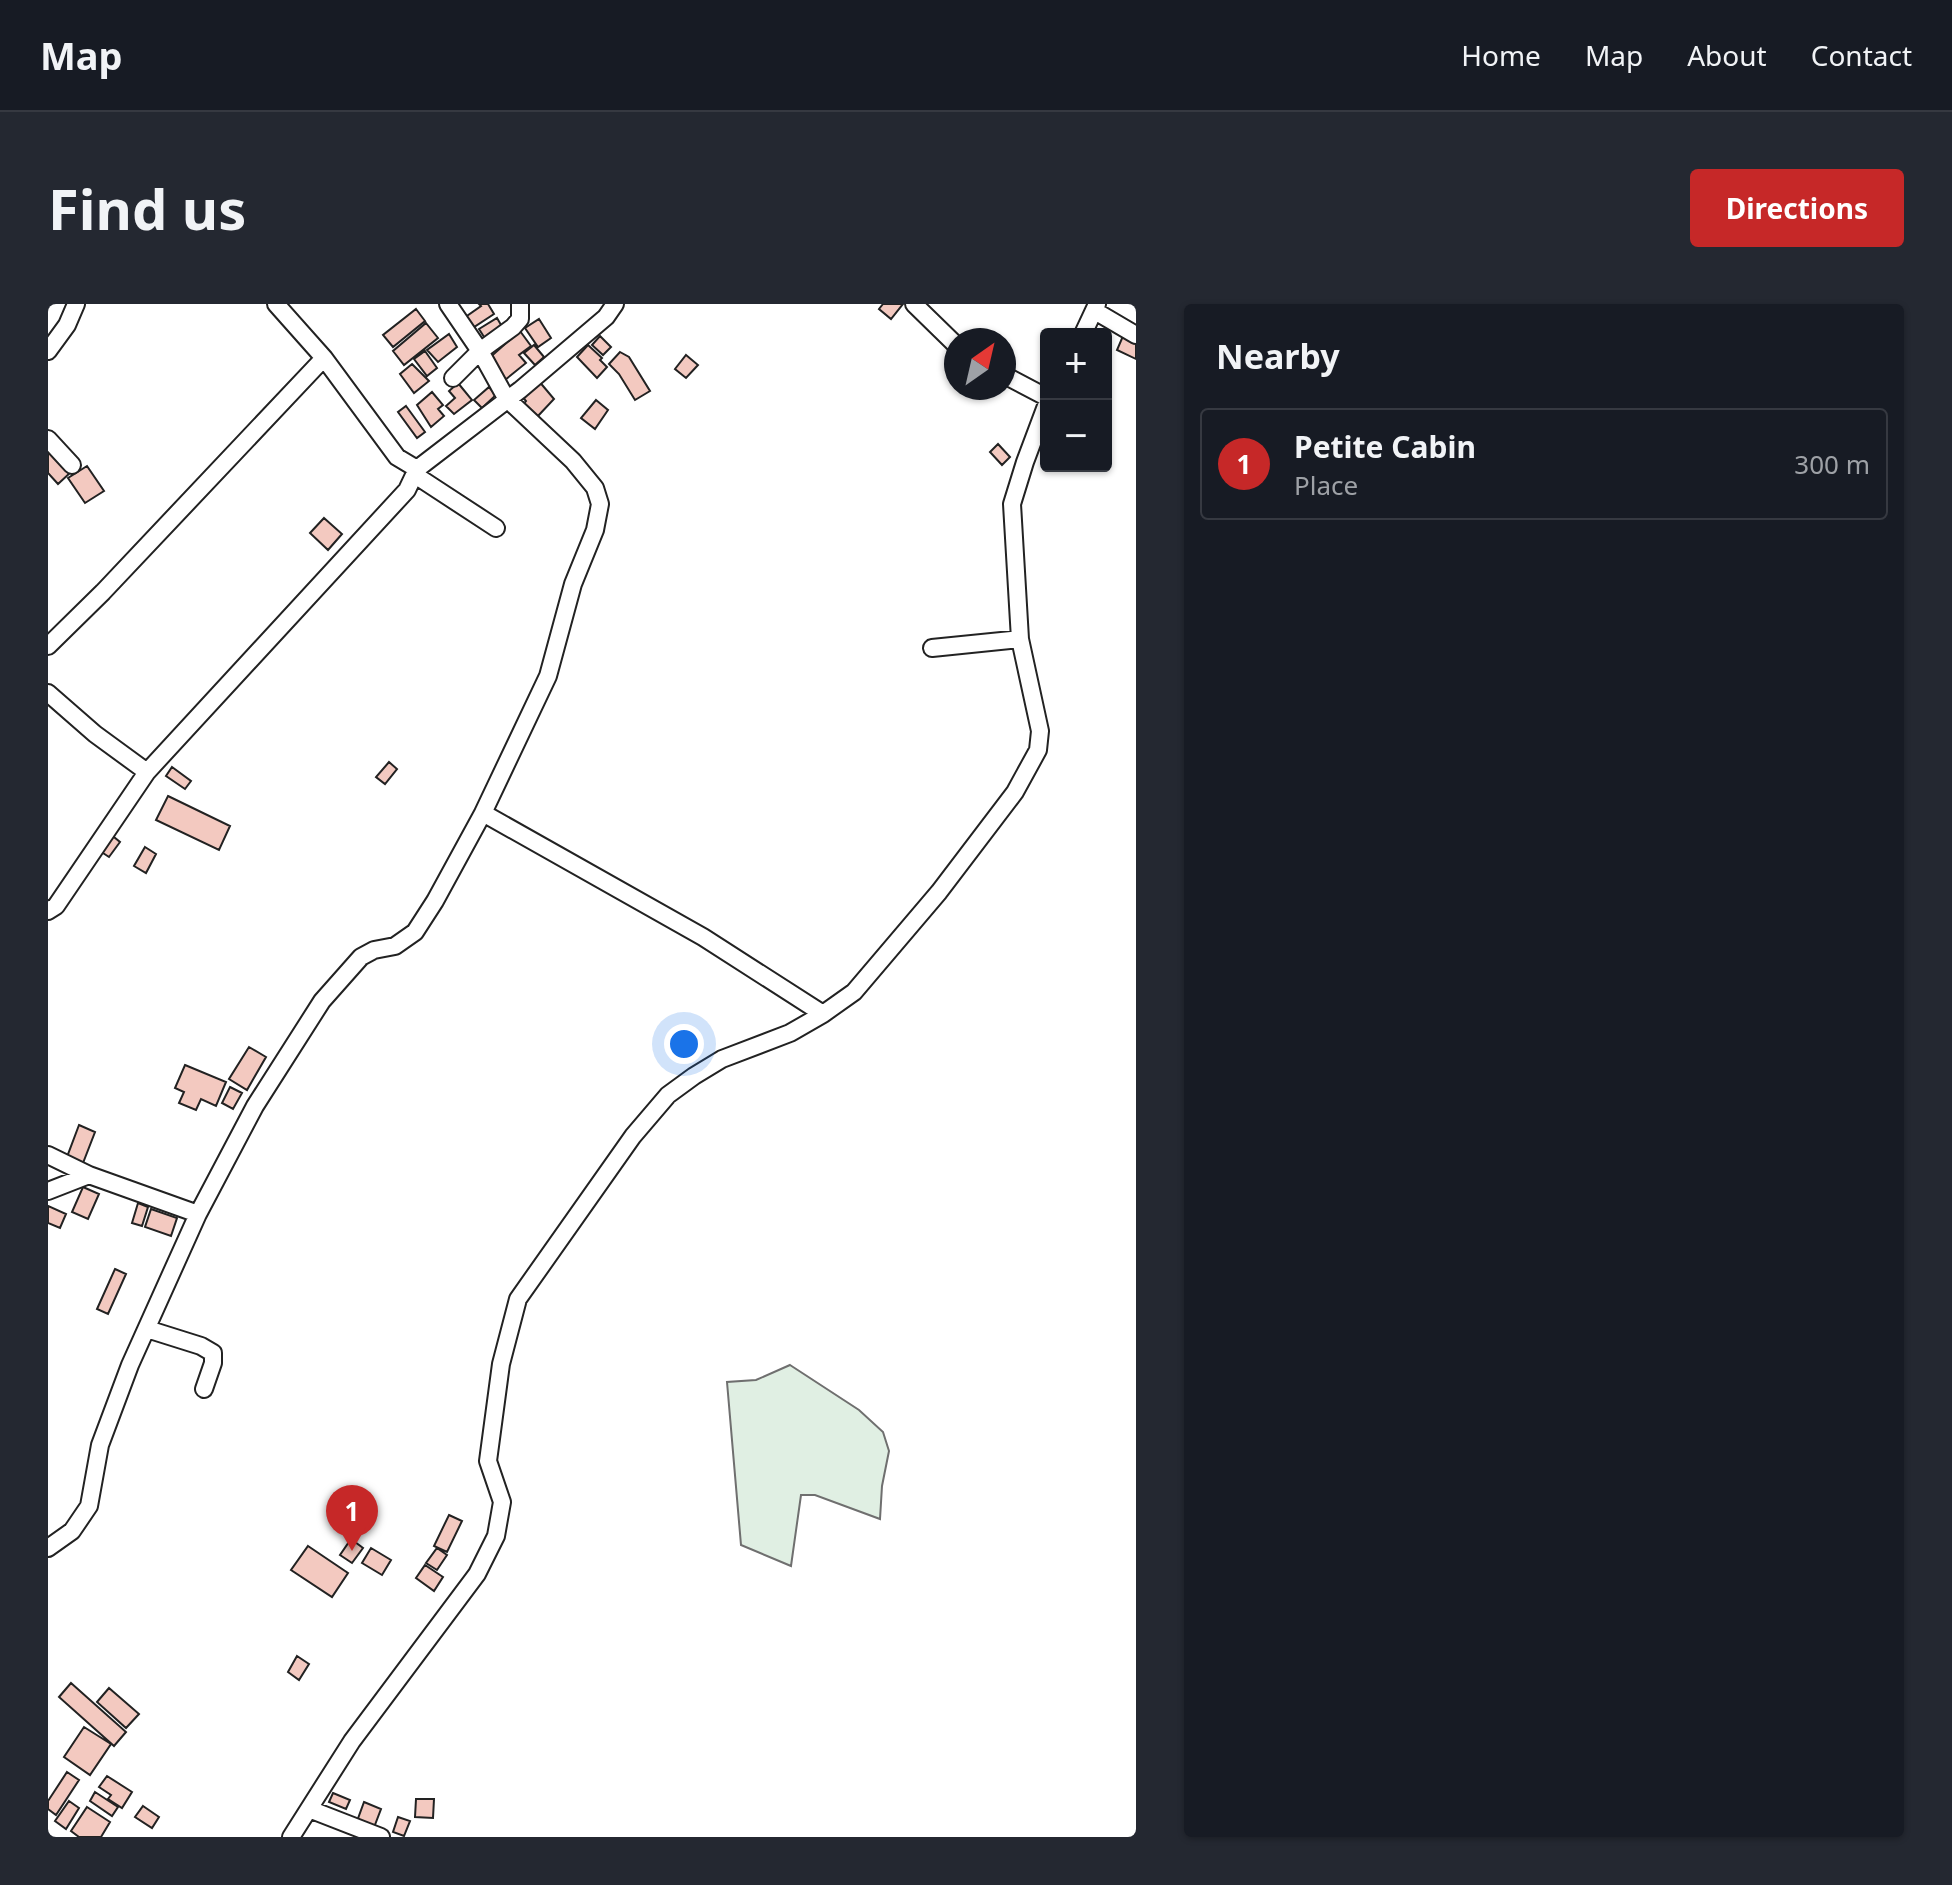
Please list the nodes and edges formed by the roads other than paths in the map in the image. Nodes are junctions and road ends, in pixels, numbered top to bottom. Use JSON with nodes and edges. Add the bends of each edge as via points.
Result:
{"nodes":[{"id":1,"x":76,"y":304,"type":"edge"},
{"id":2,"x":276,"y":304,"type":"edge"},
{"id":3,"x":448,"y":304,"type":"edge"},
{"id":4,"x":520,"y":304,"type":"edge"},
{"id":5,"x":615,"y":304,"type":"edge"},
{"id":6,"x":914,"y":304,"type":"edge"},
{"id":7,"x":1096,"y":308,"type":"edge"},
{"id":8,"x":1086,"y":328,"type":"edge"},
{"id":9,"x":944,"y":333,"type":"edge"},
{"id":10,"x":1136,"y":335,"type":"edge"},
{"id":11,"x":48,"y":351,"type":"edge"},
{"id":12,"x":480,"y":351,"type":"junction"},
{"id":13,"x":324,"y":358,"type":"junction"},
{"id":14,"x":453,"y":378,"type":"dead end"},
{"id":15,"x":1016,"y":381,"type":"edge"},
{"id":16,"x":1040,"y":394,"type":"edge"},
{"id":17,"x":506,"y":398,"type":"junction"},
{"id":18,"x":1040,"y":422,"type":"edge"},
{"id":19,"x":48,"y":439,"type":"edge"},
{"id":20,"x":72,"y":465,"type":"dead end"},
{"id":21,"x":416,"y":472,"type":"junction"},
{"id":22,"x":496,"y":528,"type":"dead end"},
{"id":23,"x":1020,"y":639,"type":"junction"},
{"id":24,"x":48,"y":646,"type":"edge"},
{"id":25,"x":932,"y":648,"type":"dead end"},
{"id":26,"x":48,"y":693,"type":"edge"},
{"id":27,"x":147,"y":772,"type":"junction"},
{"id":28,"x":483,"y":813,"type":"junction"},
{"id":29,"x":48,"y":911,"type":"edge"},
{"id":30,"x":823,"y":1014,"type":"junction"},
{"id":31,"x":48,"y":1155,"type":"edge"},
{"id":32,"x":89,"y":1175,"type":"junction"},
{"id":33,"x":48,"y":1191,"type":"edge"},
{"id":34,"x":198,"y":1214,"type":"junction"},
{"id":35,"x":147,"y":1329,"type":"junction"},
{"id":36,"x":204,"y":1389,"type":"dead end"},
{"id":37,"x":48,"y":1548,"type":"edge"},
{"id":38,"x":309,"y":1809,"type":"junction"},
{"id":39,"x":291,"y":1837,"type":"edge"},
{"id":40,"x":381,"y":1837,"type":"edge"}],
"edges":[{"from":1,"to":11,"type":"street"},
{"from":2,"to":13,"type":"street"},
{"from":3,"to":12,"type":"street"},
{"from":4,"to":12,"type":"street","via":[[518,322]]},
{"from":5,"to":17,"type":"street"},
{"from":6,"to":9,"type":"street"},
{"from":7,"to":8,"type":"street"},
{"from":7,"to":10,"type":"street"},
{"from":12,"to":14,"type":"street"},
{"from":12,"to":17,"type":"street"},
{"from":13,"to":21,"type":"street","via":[[397,457]]},
{"from":13,"to":24,"type":"street"},
{"from":15,"to":16,"type":"street"},
{"from":17,"to":21,"type":"street"},
{"from":17,"to":28,"type":"street","via":[[586,475],[600,504],[548,676]]},
{"from":18,"to":23,"type":"street","via":[[1012,504]]},
{"from":19,"to":20,"type":"street"},
{"from":21,"to":22,"type":"street"},
{"from":21,"to":27,"type":"street","via":[[407,490]]},
{"from":23,"to":25,"type":"street"},
{"from":23,"to":30,"type":"street","via":[[1040,731],[1032,764],[975,847],[895,946],[854,992]]},
{"from":26,"to":27,"type":"street"},
{"from":27,"to":29,"type":"street"},
{"from":28,"to":30,"type":"street","via":[[703,937]]},
{"from":28,"to":34,"type":"street","via":[[415,932],[395,946],[361,957],[322,1001],[255,1106]]},
{"from":30,"to":38,"type":"street","via":[[722,1059],[668,1095],[518,1299],[501,1364],[488,1461],[502,1502],[496,1536],[477,1574],[352,1741]]},
{"from":31,"to":32,"type":"street"},
{"from":32,"to":33,"type":"street"},
{"from":32,"to":34,"type":"street"},
{"from":34,"to":35,"type":"street"},
{"from":35,"to":36,"type":"street","via":[[213,1353]]},
{"from":35,"to":37,"type":"street","via":[[100,1445],[89,1506],[72,1531]]},
{"from":38,"to":39,"type":"street"},
{"from":38,"to":40,"type":"street"}]}
